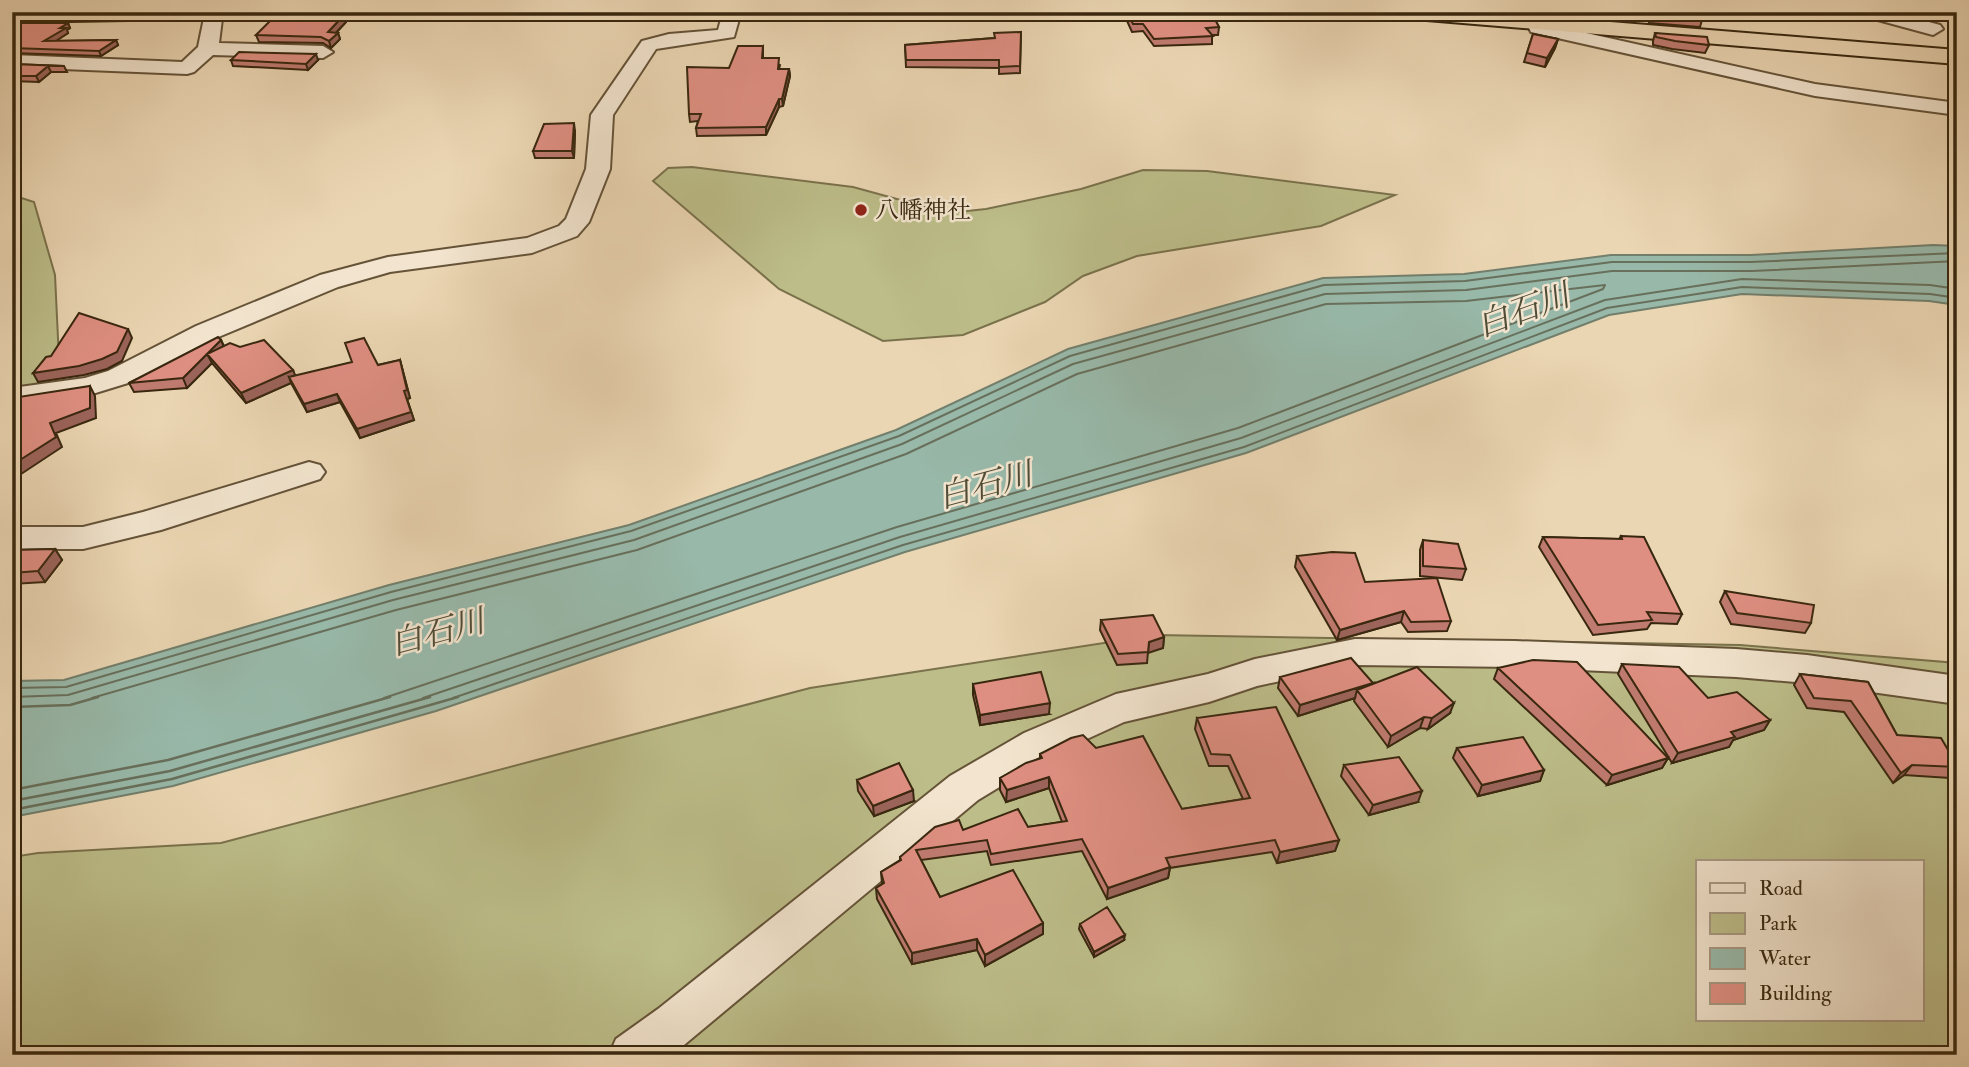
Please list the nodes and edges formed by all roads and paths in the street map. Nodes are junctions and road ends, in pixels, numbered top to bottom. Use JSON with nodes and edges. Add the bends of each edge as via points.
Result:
{"nodes":[{"id":1,"x":245,"y":12,"type":"edge"},
{"id":2,"x":733,"y":12,"type":"edge"},
{"id":3,"x":1402,"y":12,"type":"edge"},
{"id":4,"x":1556,"y":12,"type":"edge"},
{"id":5,"x":1870,"y":12,"type":"edge"},
{"id":6,"x":217,"y":13,"type":"edge"},
{"id":7,"x":12,"y":15,"type":"edge"},
{"id":8,"x":1528,"y":21,"type":"junction"},
{"id":9,"x":1933,"y":29,"type":"dead end"},
{"id":10,"x":208,"y":49,"type":"junction"},
{"id":11,"x":323,"y":52,"type":"dead end"},
{"id":12,"x":1957,"y":57,"type":"edge"},
{"id":13,"x":12,"y":61,"type":"edge"},
{"id":14,"x":1957,"y":109,"type":"edge"},
{"id":15,"x":12,"y":397,"type":"edge"},
{"id":16,"x":309,"y":472,"type":"dead end"},
{"id":17,"x":12,"y":538,"type":"edge"},
{"id":18,"x":1957,"y":690,"type":"edge"},
{"id":19,"x":634,"y":1055,"type":"edge"}],
"edges":[{"from":1,"to":6,"type":"highway"},
{"from":2,"to":15,"type":"street","via":[[727,33],[717,37],[661,40],[649,45],[602,115],[598,169],[577,222],[568,231],[532,245],[388,265],[329,281],[206,332],[118,377]]},
{"from":3,"to":8,"type":"highway"},
{"from":4,"to":8,"type":"street","via":[[1536,14]]},
{"from":5,"to":9,"type":"street"},
{"from":6,"to":7,"type":"highway"},
{"from":6,"to":10,"type":"street"},
{"from":8,"to":12,"type":"highway"},
{"from":8,"to":14,"type":"street","via":[[1538,28],[1725,72],[1815,90]]},
{"from":10,"to":11,"type":"street"},
{"from":10,"to":13,"type":"street","via":[[187,68]]},
{"from":16,"to":17,"type":"street","via":[[83,538]]},
{"from":18,"to":19,"type":"street","via":[[1736,663],[1355,652],[1116,709],[1038,744],[964,788]]}]}
